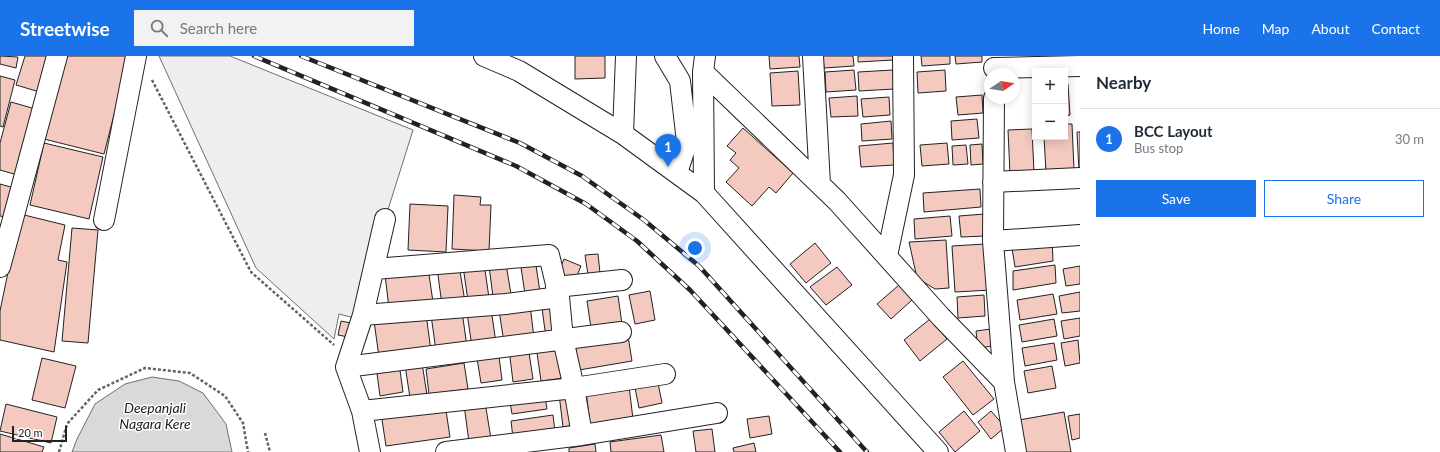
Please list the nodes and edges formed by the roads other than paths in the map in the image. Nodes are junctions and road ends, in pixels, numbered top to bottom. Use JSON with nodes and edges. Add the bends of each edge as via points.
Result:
{"nodes":[{"id":1,"x":57,"y":56,"type":"edge"},
{"id":2,"x":136,"y":56,"type":"edge"},
{"id":3,"x":484,"y":56,"type":"edge"},
{"id":4,"x":626,"y":56,"type":"edge"},
{"id":5,"x":664,"y":56,"type":"edge"},
{"id":6,"x":813,"y":56,"type":"edge"},
{"id":7,"x":903,"y":56,"type":"edge"},
{"id":8,"x":520,"y":64,"type":"edge"},
{"id":9,"x":704,"y":64,"type":"edge"},
{"id":10,"x":994,"y":66,"type":"edge"},
{"id":11,"x":1080,"y":66,"type":"edge"},
{"id":12,"x":994,"y":104,"type":"edge"},
{"id":13,"x":623,"y":134,"type":"junction"},
{"id":14,"x":677,"y":173,"type":"junction"},
{"id":15,"x":1080,"y":178,"type":"edge"},
{"id":16,"x":992,"y":182,"type":"junction"},
{"id":17,"x":820,"y":184,"type":"junction"},
{"id":18,"x":704,"y":193,"type":"junction"},
{"id":19,"x":385,"y":219,"type":"dead end"},
{"id":20,"x":104,"y":220,"type":"dead end"},
{"id":21,"x":1080,"y":235,"type":"edge"},
{"id":22,"x":993,"y":241,"type":"junction"},
{"id":23,"x":887,"y":256,"type":"junction"},
{"id":24,"x":0,"y":267,"type":"edge"},
{"id":25,"x":374,"y":269,"type":"junction"},
{"id":26,"x":622,"y":280,"type":"dead end"},
{"id":27,"x":557,"y":292,"type":"junction"},
{"id":28,"x":363,"y":315,"type":"junction"},
{"id":29,"x":621,"y":332,"type":"dead end"},
{"id":30,"x":563,"y":339,"type":"junction"},
{"id":31,"x":346,"y":367,"type":"junction"},
{"id":32,"x":665,"y":374,"type":"dead end"},
{"id":33,"x":1004,"y":382,"type":"junction"},
{"id":34,"x":574,"y":388,"type":"junction"},
{"id":35,"x":362,"y":412,"type":"junction"},
{"id":36,"x":717,"y":413,"type":"dead end"},
{"id":37,"x":582,"y":435,"type":"junction"},
{"id":38,"x":370,"y":452,"type":"edge"},
{"id":39,"x":446,"y":452,"type":"edge"},
{"id":40,"x":938,"y":452,"type":"edge"},
{"id":41,"x":1016,"y":452,"type":"edge"}],
"edges":[{"from":1,"to":24,"type":"street"},
{"from":2,"to":20,"type":"street"},
{"from":3,"to":8,"type":"street"},
{"from":4,"to":13,"type":"street"},
{"from":5,"to":14,"type":"street","via":[[680,81],[687,142]]},
{"from":6,"to":17,"type":"street"},
{"from":7,"to":23,"type":"street","via":[[904,175]]},
{"from":8,"to":13,"type":"street"},
{"from":9,"to":17,"type":"street"},
{"from":9,"to":18,"type":"street"},
{"from":10,"to":11,"type":"street"},
{"from":12,"to":16,"type":"street"},
{"from":13,"to":14,"type":"street"},
{"from":14,"to":18,"type":"street"},
{"from":15,"to":16,"type":"street"},
{"from":16,"to":22,"type":"street"},
{"from":17,"to":23,"type":"street"},
{"from":18,"to":40,"type":"street"},
{"from":19,"to":25,"type":"street"},
{"from":21,"to":22,"type":"street"},
{"from":22,"to":33,"type":"street"},
{"from":23,"to":33,"type":"street"},
{"from":25,"to":27,"type":"street","via":[[549,255]]},
{"from":25,"to":28,"type":"street"},
{"from":26,"to":27,"type":"street"},
{"from":27,"to":28,"type":"street","via":[[506,304]]},
{"from":27,"to":30,"type":"street"},
{"from":28,"to":31,"type":"street"},
{"from":29,"to":30,"type":"street"},
{"from":30,"to":31,"type":"street"},
{"from":30,"to":34,"type":"street"},
{"from":31,"to":35,"type":"street"},
{"from":32,"to":34,"type":"street"},
{"from":33,"to":41,"type":"street"},
{"from":34,"to":35,"type":"street"},
{"from":34,"to":37,"type":"street"},
{"from":35,"to":38,"type":"street"},
{"from":36,"to":37,"type":"street"},
{"from":37,"to":39,"type":"street"}]}
